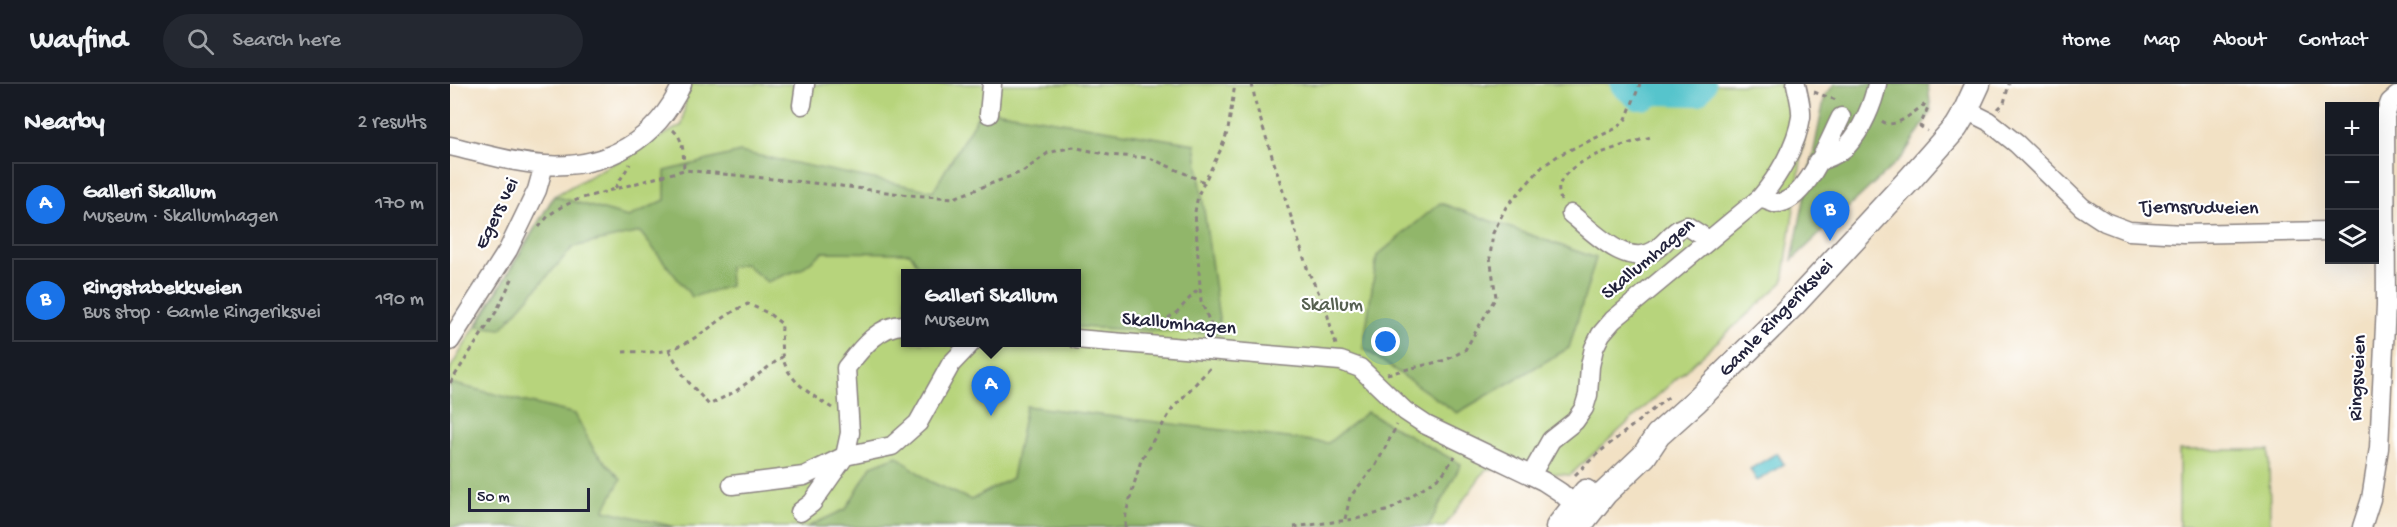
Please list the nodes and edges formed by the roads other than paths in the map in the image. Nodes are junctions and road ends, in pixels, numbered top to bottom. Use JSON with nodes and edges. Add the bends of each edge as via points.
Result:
{"nodes":[{"id":1,"x":682,"y":84,"type":"edge"},
{"id":2,"x":805,"y":84,"type":"edge"},
{"id":3,"x":992,"y":84,"type":"edge"},
{"id":4,"x":1877,"y":84,"type":"edge"},
{"id":5,"x":1978,"y":84,"type":"edge"},
{"id":6,"x":1796,"y":85,"type":"edge"},
{"id":7,"x":2397,"y":96,"type":"edge"},
{"id":8,"x":802,"y":105,"type":"dead end"},
{"id":9,"x":1966,"y":110,"type":"junction"},
{"id":10,"x":989,"y":114,"type":"dead end"},
{"id":11,"x":1840,"y":117,"type":"dead end"},
{"id":12,"x":450,"y":146,"type":"edge"},
{"id":13,"x":1817,"y":162,"type":"junction"},
{"id":14,"x":544,"y":165,"type":"junction"},
{"id":15,"x":1760,"y":198,"type":"junction"},
{"id":16,"x":1570,"y":214,"type":"road end"},
{"id":17,"x":2386,"y":229,"type":"edge"},
{"id":18,"x":2325,"y":231,"type":"edge"},
{"id":19,"x":1708,"y":240,"type":"junction"},
{"id":20,"x":901,"y":324,"type":"edge"},
{"id":21,"x":1081,"y":339,"type":"edge"},
{"id":22,"x":450,"y":341,"type":"edge"},
{"id":23,"x":967,"y":347,"type":"edge"},
{"id":24,"x":845,"y":456,"type":"junction"},
{"id":25,"x":1531,"y":475,"type":"junction"},
{"id":26,"x":732,"y":485,"type":"dead end"},
{"id":27,"x":800,"y":512,"type":"dead end"},
{"id":28,"x":1580,"y":516,"type":"edge"},
{"id":29,"x":1558,"y":527,"type":"edge"},
{"id":30,"x":2362,"y":527,"type":"edge"}],
"edges":[{"from":1,"to":14,"type":"street","via":[[650,132],[616,153],[595,161]]},
{"from":2,"to":8,"type":"street"},
{"from":3,"to":10,"type":"street"},
{"from":4,"to":13,"type":"street","via":[[1869,109],[1847,146]]},
{"from":5,"to":9,"type":"main road","name":"Gamle Ringeriksvei"},
{"from":6,"to":15,"type":"street","name":"Skallumhagen","via":[[1801,115],[1797,132],[1776,177]]},
{"from":7,"to":17,"type":"street","name":"Ringsveien","via":[[2385,116]]},
{"from":9,"to":18,"type":"street","name":"Tjernsrudveien","via":[[1988,121],[2017,144],[2082,207],[2129,231]]},
{"from":9,"to":28,"type":"main road","name":"Gamle Ringeriksvei","via":[[1945,140],[1792,306],[1658,435],[1634,447],[1611,467]]},
{"from":11,"to":13,"type":"street"},
{"from":12,"to":14,"type":"street"},
{"from":13,"to":15,"type":"street","via":[[1805,186],[1794,197],[1774,203]]},
{"from":14,"to":22,"type":"street","name":"Egers vei","via":[[537,190],[508,250]]},
{"from":15,"to":19,"type":"street","name":"Skallumhagen"},
{"from":16,"to":19,"type":"street","via":[[1626,255],[1642,256],[1655,251],[1675,231],[1687,226]]},
{"from":17,"to":30,"type":"street","name":"Ringsveien","via":[[2379,448]]},
{"from":19,"to":25,"type":"street","name":"Skallumhagen","via":[[1601,334],[1590,366],[1584,408],[1575,421],[1551,440]]},
{"from":20,"to":24,"type":"street","via":[[866,343],[846,368],[850,433]]},
{"from":21,"to":25,"type":"street","name":"Skallumhagen","via":[[1341,361],[1360,368],[1405,411],[1426,425]]},
{"from":23,"to":24,"type":"street","via":[[951,364],[918,423],[892,446]]},
{"from":24,"to":26,"type":"street","via":[[804,476]]},
{"from":24,"to":27,"type":"street","via":[[812,503]]},
{"from":25,"to":28,"type":"street","name":"Skallumhagen","via":[[1560,492]]},
{"from":28,"to":29,"type":"main road","name":"Gamle Ringeriksvei"}]}
